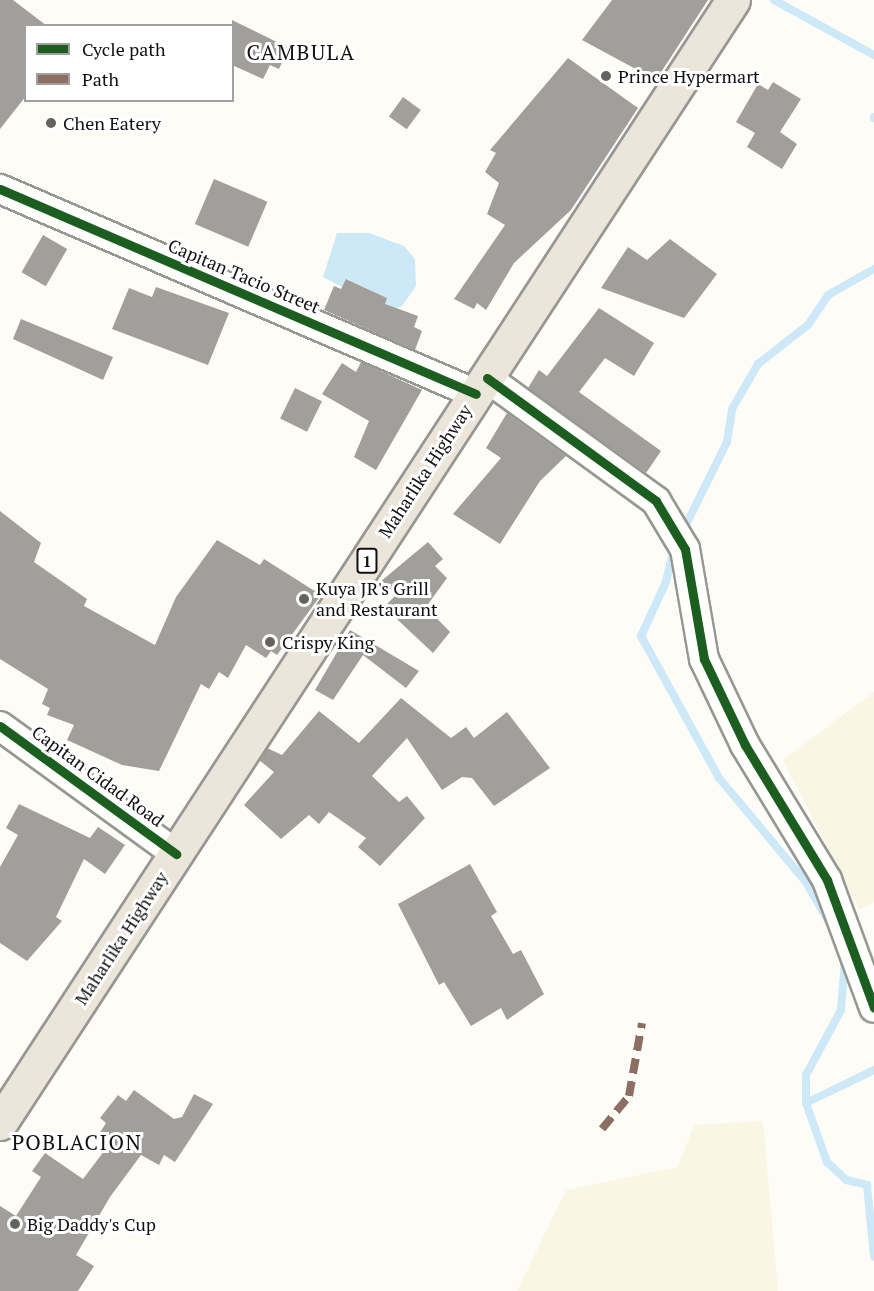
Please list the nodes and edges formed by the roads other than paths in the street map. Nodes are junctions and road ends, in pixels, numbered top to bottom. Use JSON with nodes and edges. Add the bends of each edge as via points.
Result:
{"nodes":[{"id":1,"x":733,"y":0,"type":"edge"},
{"id":2,"x":0,"y":189,"type":"edge"},
{"id":3,"x":481,"y":386,"type":"junction"},
{"id":4,"x":0,"y":726,"type":"edge"},
{"id":5,"x":176,"y":854,"type":"junction"},
{"id":6,"x":874,"y":1008,"type":"edge"},
{"id":7,"x":0,"y":1123,"type":"edge"}],
"edges":[{"from":1,"to":3,"type":"highway","name":"Maharlika Highway","number":"1"},
{"from":2,"to":3,"type":"street","name":"Capitan Tacio Street"},
{"from":3,"to":5,"type":"highway","name":"Maharlika Highway","number":"1"},
{"from":3,"to":6,"type":"street","name":"Capitan Tacio Street","via":[[656,501],[685,549],[704,659],[745,745],[827,880]]},
{"from":4,"to":5,"type":"street","name":"Capitan Cidad Road"},
{"from":5,"to":7,"type":"highway","name":"Maharlika Highway","number":"1"}]}
